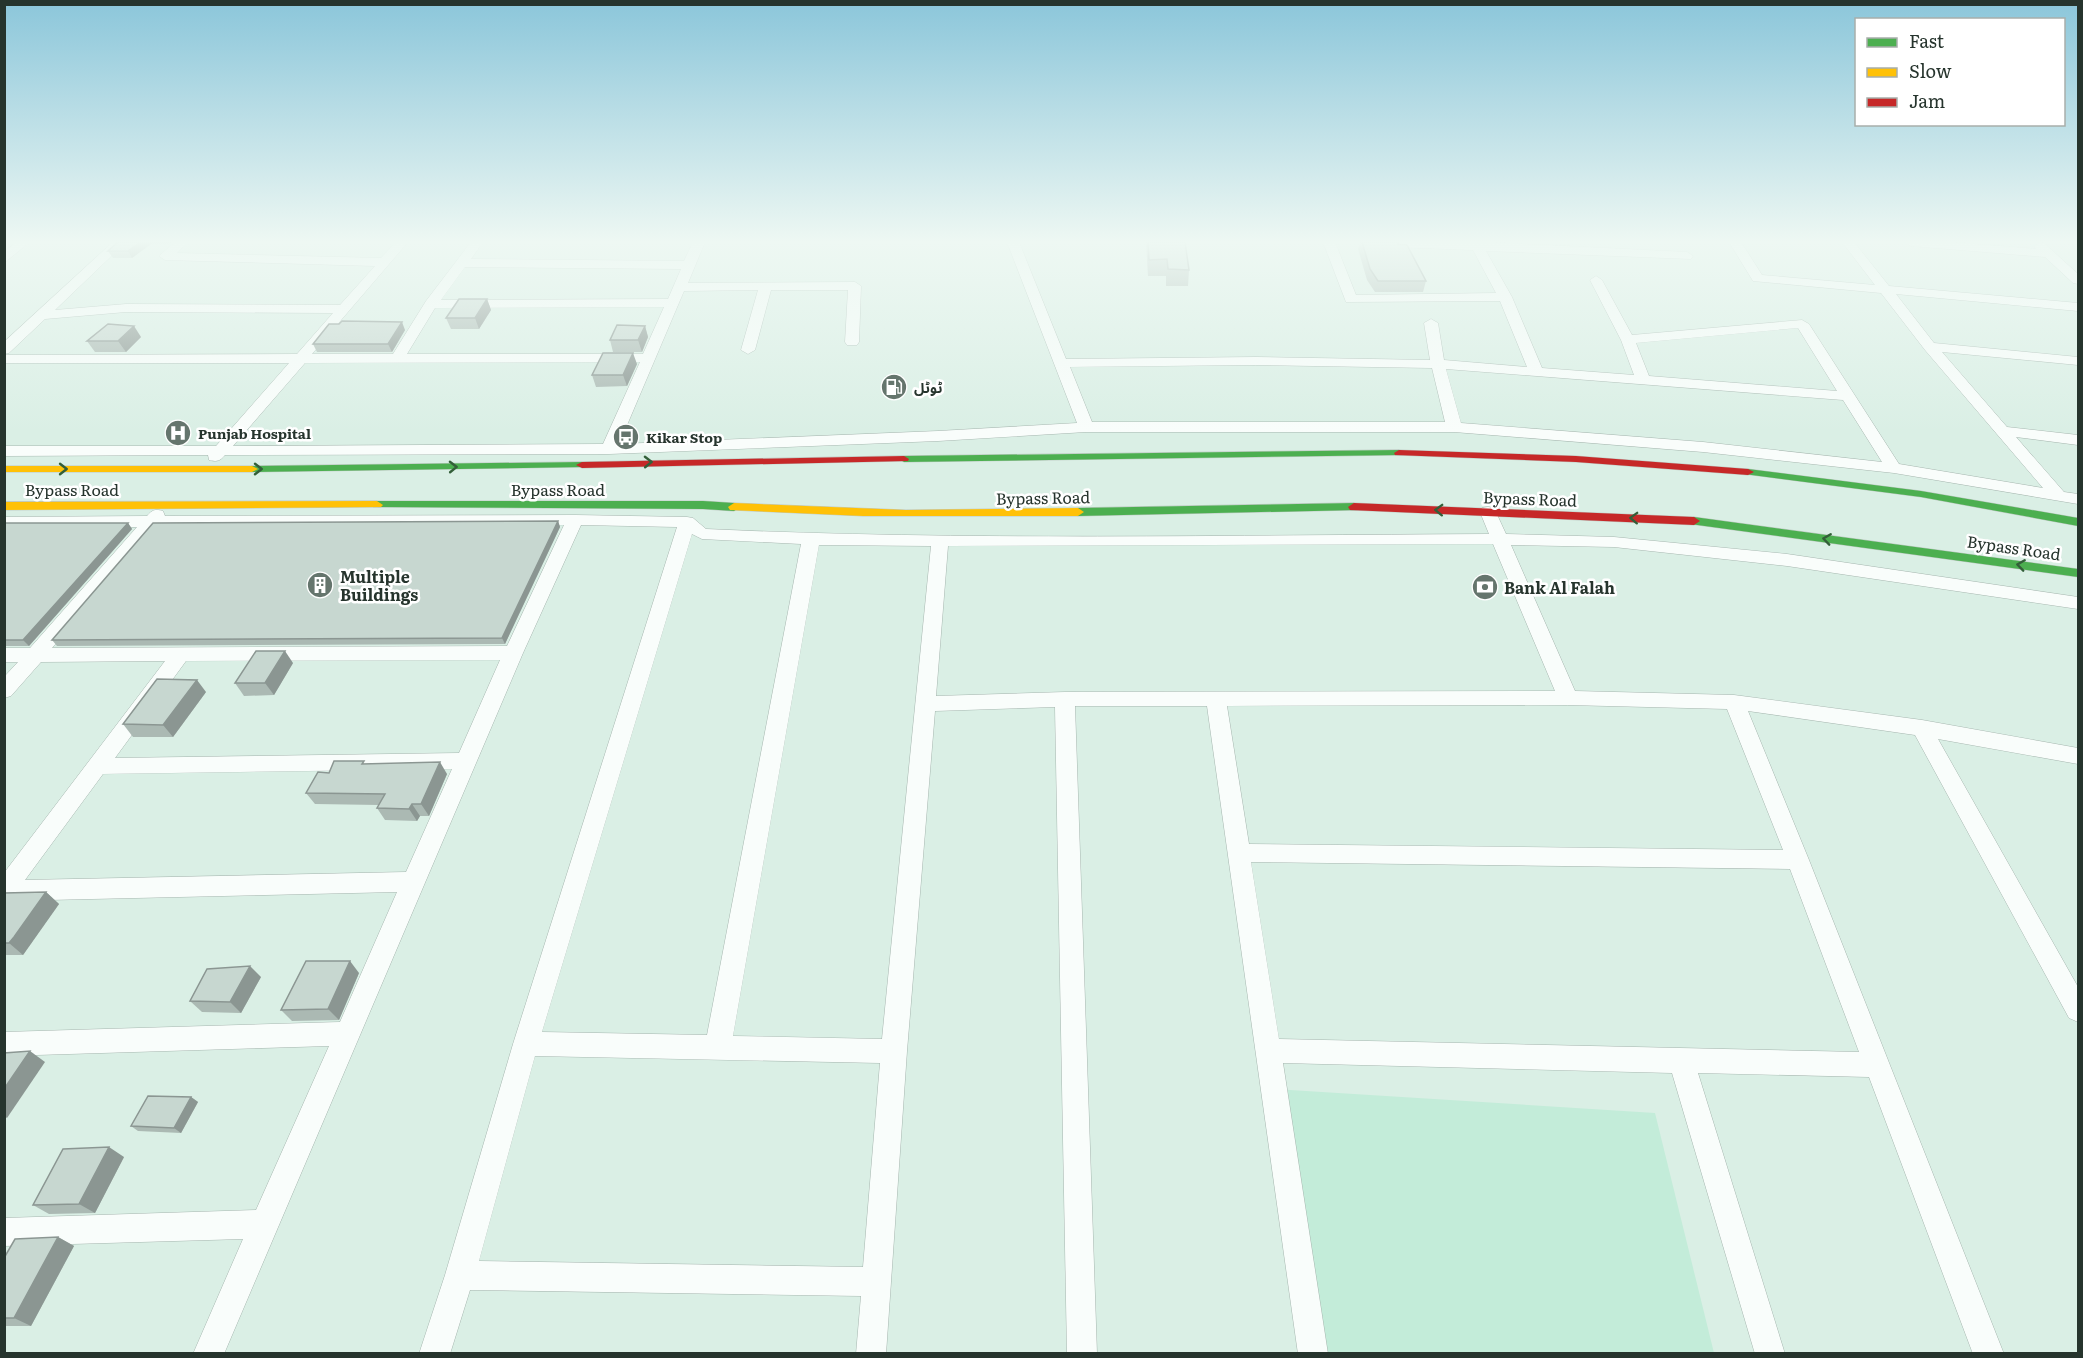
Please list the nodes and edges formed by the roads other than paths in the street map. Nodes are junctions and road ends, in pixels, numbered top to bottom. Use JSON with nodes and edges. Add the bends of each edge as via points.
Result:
{"nodes":[{"id":1,"x":52,"y":305,"type":"edge"},
{"id":2,"x":346,"y":305,"type":"edge"},
{"id":3,"x":431,"y":305,"type":"edge"},
{"id":4,"x":671,"y":305,"type":"edge"},
{"id":5,"x":760,"y":305,"type":"edge"},
{"id":6,"x":854,"y":305,"type":"edge"},
{"id":7,"x":1039,"y":305,"type":"edge"},
{"id":8,"x":1509,"y":305,"type":"edge"},
{"id":9,"x":1610,"y":305,"type":"edge"},
{"id":10,"x":1898,"y":305,"type":"edge"},
{"id":11,"x":2061,"y":305,"type":"edge"},
{"id":12,"x":2079,"y":307,"type":"edge"},
{"id":13,"x":343,"y":309,"type":"junction"},
{"id":14,"x":42,"y":315,"type":"junction"},
{"id":15,"x":1431,"y":323,"type":"dead end"},
{"id":16,"x":1628,"y":340,"type":"junction"},
{"id":17,"x":852,"y":342,"type":"dead end"},
{"id":18,"x":1930,"y":347,"type":"junction"},
{"id":19,"x":4,"y":350,"type":"edge"},
{"id":20,"x":748,"y":350,"type":"dead end"},
{"id":21,"x":648,"y":358,"type":"junction"},
{"id":22,"x":4,"y":359,"type":"edge"},
{"id":23,"x":298,"y":359,"type":"junction"},
{"id":24,"x":397,"y":359,"type":"junction"},
{"id":25,"x":2079,"y":361,"type":"edge"},
{"id":26,"x":1062,"y":363,"type":"junction"},
{"id":27,"x":1438,"y":364,"type":"junction"},
{"id":28,"x":1536,"y":370,"type":"junction"},
{"id":29,"x":1643,"y":379,"type":"junction"},
{"id":30,"x":1849,"y":396,"type":"junction"},
{"id":31,"x":1454,"y":427,"type":"junction"},
{"id":32,"x":1086,"y":428,"type":"junction"},
{"id":33,"x":2003,"y":431,"type":"junction"},
{"id":34,"x":2079,"y":440,"type":"edge"},
{"id":35,"x":609,"y":448,"type":"junction"},
{"id":36,"x":4,"y":451,"type":"edge"},
{"id":37,"x":221,"y":451,"type":"junction"},
{"id":38,"x":1894,"y":468,"type":"junction"},
{"id":39,"x":4,"y":469,"type":"edge"},
{"id":40,"x":206,"y":469,"type":"junction"},
{"id":41,"x":2057,"y":494,"type":"junction"},
{"id":42,"x":2079,"y":499,"type":"edge"},
{"id":43,"x":4,"y":506,"type":"edge"},
{"id":44,"x":164,"y":506,"type":"junction"},
{"id":45,"x":1488,"y":512,"type":"junction"},
{"id":46,"x":575,"y":520,"type":"junction"},
{"id":47,"x":152,"y":521,"type":"junction"},
{"id":48,"x":4,"y":522,"type":"edge"},
{"id":49,"x":687,"y":522,"type":"junction"},
{"id":50,"x":2079,"y":522,"type":"edge"},
{"id":51,"x":811,"y":539,"type":"junction"},
{"id":52,"x":1499,"y":539,"type":"junction"},
{"id":53,"x":940,"y":541,"type":"junction"},
{"id":54,"x":2079,"y":573,"type":"edge"},
{"id":55,"x":2079,"y":603,"type":"edge"},
{"id":56,"x":513,"y":653,"type":"junction"},
{"id":57,"x":36,"y":654,"type":"junction"},
{"id":58,"x":4,"y":655,"type":"edge"},
{"id":59,"x":180,"y":655,"type":"junction"},
{"id":60,"x":4,"y":691,"type":"edge"},
{"id":61,"x":1568,"y":698,"type":"junction"},
{"id":62,"x":1065,"y":699,"type":"junction"},
{"id":63,"x":1216,"y":699,"type":"junction"},
{"id":64,"x":1734,"y":702,"type":"junction"},
{"id":65,"x":927,"y":704,"type":"junction"},
{"id":66,"x":1922,"y":728,"type":"junction"},
{"id":67,"x":2079,"y":756,"type":"edge"},
{"id":68,"x":466,"y":761,"type":"junction"},
{"id":69,"x":97,"y":766,"type":"junction"},
{"id":70,"x":1239,"y":853,"type":"junction"},
{"id":71,"x":1798,"y":860,"type":"junction"},
{"id":72,"x":413,"y":882,"type":"junction"},
{"id":73,"x":5,"y":891,"type":"edge"},
{"id":74,"x":2079,"y":1010,"type":"edge"},
{"id":75,"x":347,"y":1034,"type":"junction"},
{"id":76,"x":4,"y":1044,"type":"edge"},
{"id":77,"x":526,"y":1044,"type":"junction"},
{"id":78,"x":718,"y":1047,"type":"junction"},
{"id":79,"x":894,"y":1051,"type":"junction"},
{"id":80,"x":1268,"y":1051,"type":"junction"},
{"id":81,"x":1682,"y":1062,"type":"junction"},
{"id":82,"x":1878,"y":1065,"type":"junction"},
{"id":83,"x":264,"y":1224,"type":"junction"},
{"id":84,"x":4,"y":1232,"type":"edge"},
{"id":85,"x":460,"y":1275,"type":"junction"},
{"id":86,"x":878,"y":1282,"type":"junction"},
{"id":87,"x":208,"y":1353,"type":"edge"},
{"id":88,"x":434,"y":1353,"type":"edge"},
{"id":89,"x":871,"y":1353,"type":"edge"},
{"id":90,"x":1082,"y":1353,"type":"edge"},
{"id":91,"x":1313,"y":1353,"type":"edge"},
{"id":92,"x":1770,"y":1353,"type":"edge"},
{"id":93,"x":1989,"y":1353,"type":"edge"}],
"edges":[{"from":1,"to":14,"type":"street"},
{"from":2,"to":13,"type":"street"},
{"from":3,"to":24,"type":"street"},
{"from":4,"to":21,"type":"street"},
{"from":5,"to":20,"type":"street"},
{"from":6,"to":17,"type":"street"},
{"from":7,"to":26,"type":"street"},
{"from":8,"to":28,"type":"street"},
{"from":9,"to":16,"type":"street"},
{"from":10,"to":18,"type":"street"},
{"from":11,"to":12,"type":"street"},
{"from":13,"to":14,"type":"street","via":[[126,308]]},
{"from":13,"to":23,"type":"street"},
{"from":14,"to":19,"type":"street"},
{"from":15,"to":27,"type":"street"},
{"from":16,"to":29,"type":"street"},
{"from":16,"to":30,"type":"street","via":[[1802,324]]},
{"from":18,"to":25,"type":"street"},
{"from":18,"to":33,"type":"street"},
{"from":21,"to":24,"type":"street"},
{"from":21,"to":35,"type":"street"},
{"from":22,"to":23,"type":"street"},
{"from":23,"to":24,"type":"street"},
{"from":23,"to":37,"type":"street"},
{"from":26,"to":27,"type":"street"},
{"from":26,"to":32,"type":"street"},
{"from":27,"to":28,"type":"street"},
{"from":27,"to":31,"type":"street"},
{"from":28,"to":29,"type":"street"},
{"from":29,"to":30,"type":"street"},
{"from":30,"to":38,"type":"street"},
{"from":31,"to":32,"type":"street"},
{"from":31,"to":38,"type":"street","via":[[1703,447]]},
{"from":32,"to":35,"type":"street"},
{"from":33,"to":34,"type":"street"},
{"from":33,"to":41,"type":"street"},
{"from":35,"to":37,"type":"street"},
{"from":36,"to":37,"type":"street"},
{"from":37,"to":40,"type":"street"},
{"from":38,"to":41,"type":"street"},
{"from":39,"to":40,"type":"main road","one_way":true},
{"from":40,"to":50,"type":"main road","one_way":true,"via":[[1334,452],[1494,454],[1658,464],[1836,482]]},
{"from":41,"to":42,"type":"street"},
{"from":43,"to":44,"type":"main road","name":"Bypass Road"},
{"from":45,"to":44,"type":"main road","name":"Bypass Road","one_way":true,"via":[[1372,507],[908,515],[703,505]]},
{"from":44,"to":47,"type":"street"},
{"from":45,"to":52,"type":"street"},
{"from":54,"to":45,"type":"main road","name":"Bypass Road","one_way":true,"via":[[1695,521]]},
{"from":46,"to":47,"type":"street"},
{"from":46,"to":49,"type":"street"},
{"from":46,"to":56,"type":"street"},
{"from":47,"to":48,"type":"street"},
{"from":47,"to":57,"type":"street"},
{"from":49,"to":51,"type":"street","via":[[702,534]]},
{"from":49,"to":77,"type":"street"},
{"from":51,"to":53,"type":"street"},
{"from":51,"to":78,"type":"street"},
{"from":52,"to":53,"type":"street"},
{"from":52,"to":55,"type":"street","via":[[1681,547]]},
{"from":52,"to":61,"type":"street"},
{"from":53,"to":65,"type":"street"},
{"from":56,"to":59,"type":"street"},
{"from":56,"to":68,"type":"street"},
{"from":57,"to":58,"type":"street"},
{"from":57,"to":59,"type":"street"},
{"from":57,"to":60,"type":"street"},
{"from":59,"to":69,"type":"street"},
{"from":61,"to":63,"type":"street"},
{"from":61,"to":64,"type":"street"},
{"from":62,"to":63,"type":"street"},
{"from":62,"to":65,"type":"street"},
{"from":62,"to":90,"type":"street"},
{"from":63,"to":70,"type":"street"},
{"from":64,"to":66,"type":"street"},
{"from":64,"to":71,"type":"street"},
{"from":65,"to":79,"type":"street"},
{"from":66,"to":67,"type":"street"},
{"from":66,"to":74,"type":"street"},
{"from":68,"to":69,"type":"street"},
{"from":68,"to":72,"type":"street"},
{"from":69,"to":73,"type":"street"},
{"from":70,"to":71,"type":"street"},
{"from":70,"to":80,"type":"street"},
{"from":71,"to":82,"type":"street"},
{"from":72,"to":73,"type":"street"},
{"from":72,"to":75,"type":"street"},
{"from":75,"to":76,"type":"street"},
{"from":75,"to":83,"type":"street"},
{"from":77,"to":78,"type":"street"},
{"from":77,"to":85,"type":"street"},
{"from":78,"to":79,"type":"street"},
{"from":79,"to":86,"type":"street"},
{"from":80,"to":81,"type":"street"},
{"from":80,"to":91,"type":"street"},
{"from":81,"to":82,"type":"street"},
{"from":81,"to":92,"type":"street"},
{"from":82,"to":93,"type":"street"},
{"from":83,"to":84,"type":"street"},
{"from":83,"to":87,"type":"street"},
{"from":85,"to":86,"type":"street"},
{"from":85,"to":88,"type":"street"},
{"from":86,"to":89,"type":"street"}]}
